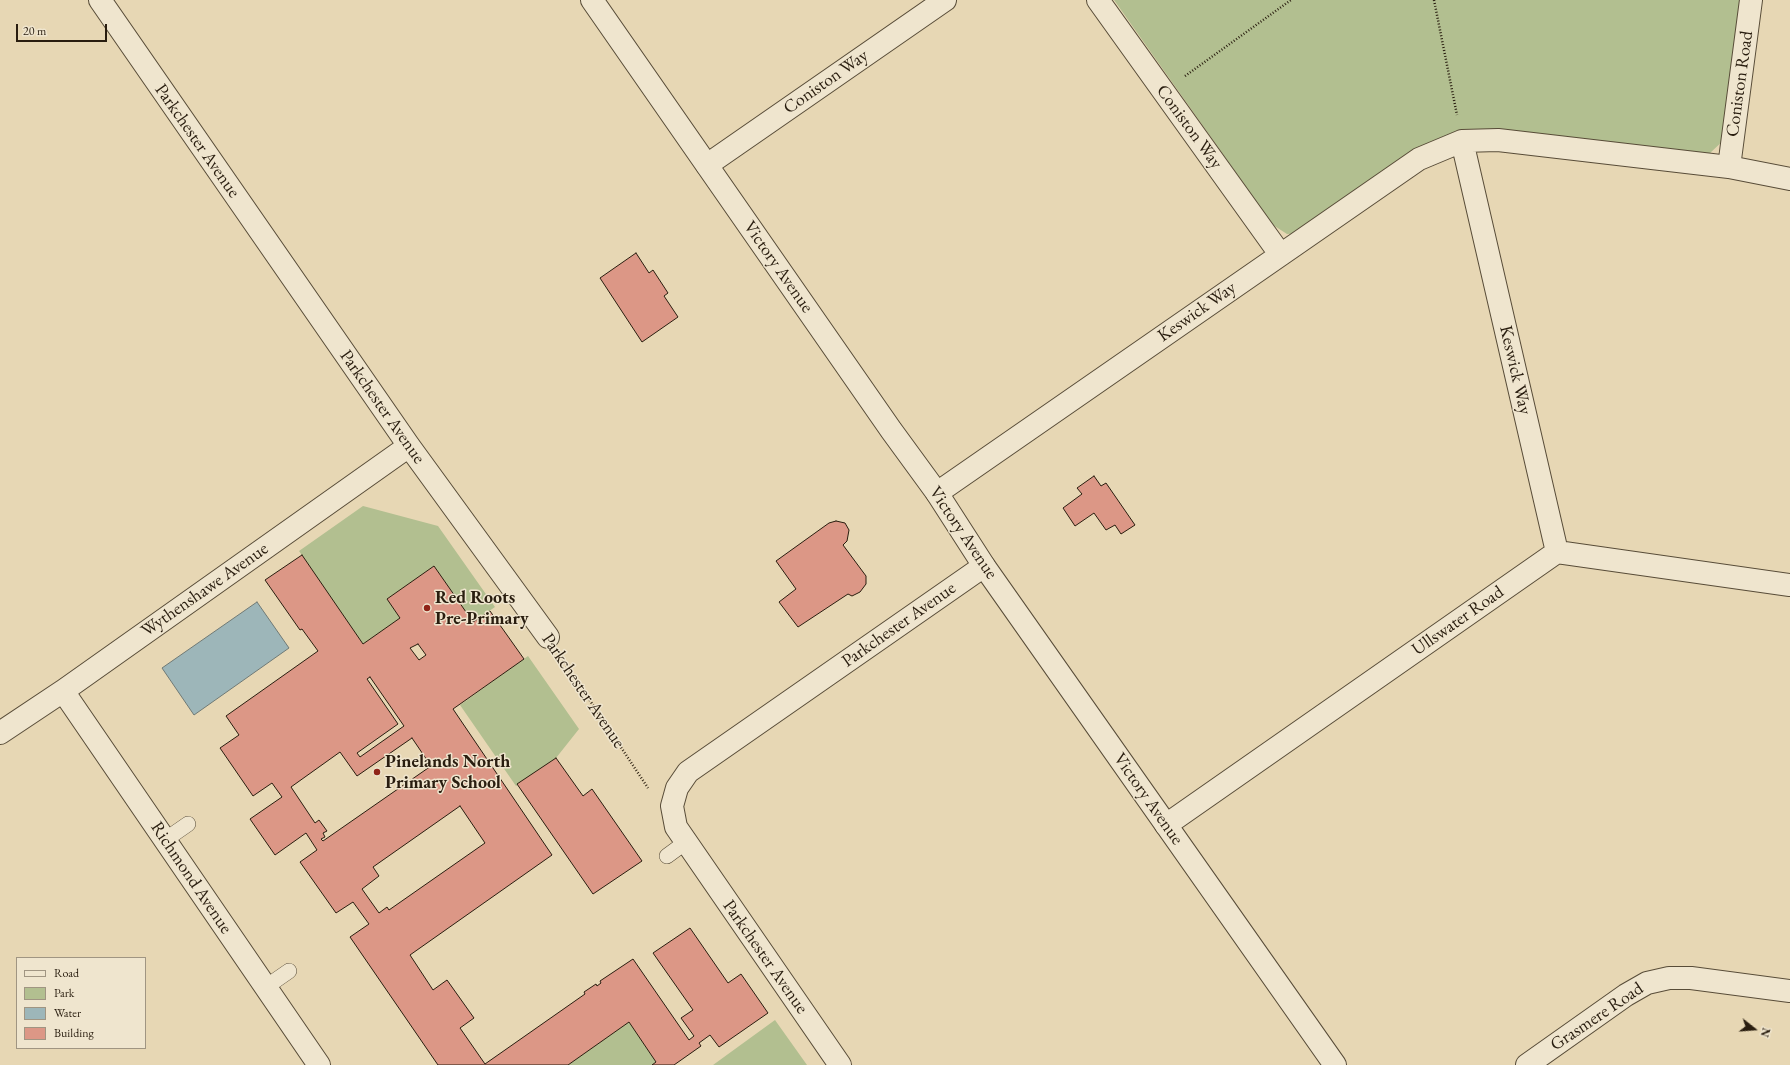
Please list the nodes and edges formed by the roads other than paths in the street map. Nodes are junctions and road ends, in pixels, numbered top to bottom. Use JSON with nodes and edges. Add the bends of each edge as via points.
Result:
{"nodes":[{"id":1,"x":100,"y":0,"type":"edge"},
{"id":2,"x":592,"y":0,"type":"edge"},
{"id":3,"x":945,"y":0,"type":"edge"},
{"id":4,"x":1098,"y":0,"type":"edge"},
{"id":5,"x":1751,"y":0,"type":"edge"},
{"id":6,"x":1462,"y":141,"type":"junction"},
{"id":7,"x":707,"y":165,"type":"junction"},
{"id":8,"x":1729,"y":168,"type":"junction"},
{"id":9,"x":1790,"y":179,"type":"edge"},
{"id":10,"x":1280,"y":254,"type":"junction"},
{"id":11,"x":409,"y":446,"type":"junction"},
{"id":12,"x":937,"y":493,"type":"junction"},
{"id":13,"x":1558,"y":552,"type":"junction"},
{"id":14,"x":984,"y":566,"type":"junction"},
{"id":15,"x":1790,"y":585,"type":"edge"},
{"id":16,"x":548,"y":637,"type":"road end"},
{"id":17,"x":63,"y":691,"type":"junction"},
{"id":18,"x":0,"y":733,"type":"edge"},
{"id":19,"x":188,"y":824,"type":"dead end"},
{"id":20,"x":1166,"y":825,"type":"junction"},
{"id":21,"x":165,"y":840,"type":"junction"},
{"id":22,"x":686,"y":842,"type":"junction"},
{"id":23,"x":667,"y":856,"type":"dead end"},
{"id":24,"x":290,"y":971,"type":"dead end"},
{"id":25,"x":266,"y":987,"type":"junction"},
{"id":26,"x":1790,"y":991,"type":"edge"},
{"id":27,"x":319,"y":1065,"type":"edge"},
{"id":28,"x":840,"y":1065,"type":"edge"},
{"id":29,"x":1335,"y":1065,"type":"edge"},
{"id":30,"x":1527,"y":1065,"type":"edge"}],
"edges":[{"from":1,"to":11,"type":"street","name":"Parkchester Avenue"},
{"from":2,"to":7,"type":"street","name":"Victory Avenue"},
{"from":3,"to":7,"type":"street","name":"Coniston Way"},
{"from":4,"to":10,"type":"street","name":"Coniston Way"},
{"from":5,"to":8,"type":"street","name":"Coniston Road"},
{"from":6,"to":8,"type":"street","name":"Keswick Way","via":[[1498,140]]},
{"from":6,"to":10,"type":"street","name":"Keswick Way","via":[[1420,159]]},
{"from":6,"to":13,"type":"street","name":"Keswick Way"},
{"from":7,"to":12,"type":"street","name":"Victory Avenue"},
{"from":8,"to":9,"type":"street","name":"Keswick Way"},
{"from":10,"to":12,"type":"street","name":"Keswick Way"},
{"from":11,"to":16,"type":"street","name":"Parkchester Avenue"},
{"from":11,"to":17,"type":"street","name":"Wythenshawe Avenue"},
{"from":12,"to":14,"type":"street","name":"Victory Avenue"},
{"from":13,"to":15,"type":"street"},
{"from":13,"to":20,"type":"street","name":"Ullswater Road"},
{"from":14,"to":20,"type":"street","name":"Victory Avenue"},
{"from":14,"to":22,"type":"street","name":"Parkchester Avenue","via":[[688,772],[677,788],[672,806],[676,827]]},
{"from":17,"to":18,"type":"street","name":"Wythenshawe Avenue"},
{"from":17,"to":21,"type":"street","name":"Richmond Avenue"},
{"from":19,"to":21,"type":"lane"},
{"from":20,"to":29,"type":"street","name":"Victory Avenue"},
{"from":21,"to":25,"type":"street","name":"Richmond Avenue"},
{"from":22,"to":23,"type":"lane"},
{"from":22,"to":28,"type":"street","name":"Parkchester Avenue"},
{"from":24,"to":25,"type":"lane"},
{"from":25,"to":27,"type":"street","name":"Richmond Avenue"},
{"from":26,"to":30,"type":"street","name":"Grasmere Road","via":[[1691,978],[1669,978],[1647,984],[1626,994]]}]}
